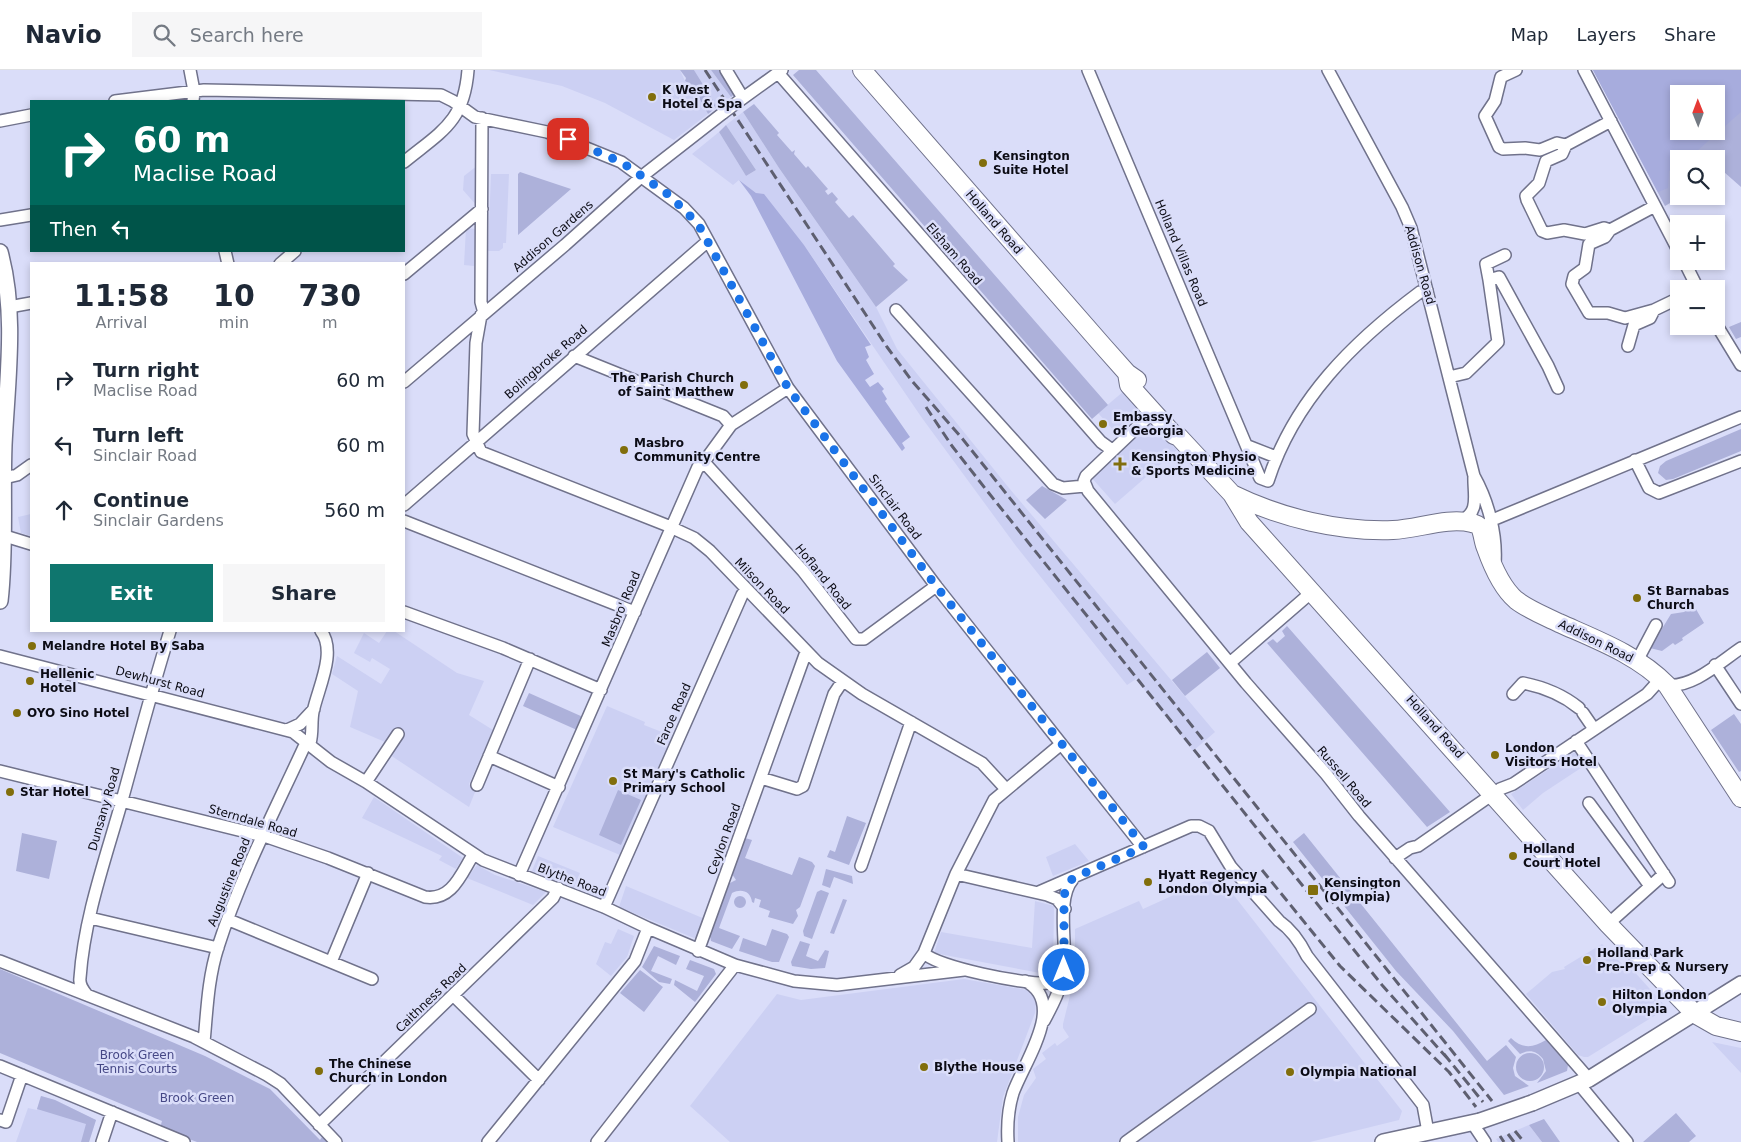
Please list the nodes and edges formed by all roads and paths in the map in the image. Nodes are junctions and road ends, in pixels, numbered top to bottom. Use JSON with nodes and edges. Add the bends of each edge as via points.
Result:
{"nodes":[{"id":1,"x":190,"y":70,"type":"edge"},
{"id":2,"x":468,"y":70,"type":"edge"},
{"id":3,"x":726,"y":70,"type":"edge"},
{"id":4,"x":862,"y":70,"type":"edge"},
{"id":5,"x":1088,"y":70,"type":"edge"},
{"id":6,"x":1328,"y":70,"type":"edge"},
{"id":7,"x":1516,"y":70,"type":"edge"},
{"id":8,"x":1584,"y":70,"type":"edge"},
{"id":9,"x":780,"y":72,"type":"edge"},
{"id":10,"x":1499,"y":74,"type":"edge"},
{"id":11,"x":193,"y":96,"type":"edge"},
{"id":12,"x":131,"y":100,"type":"edge"},
{"id":13,"x":741,"y":100,"type":"junction"},
{"id":14,"x":462,"y":107,"type":"junction"},
{"id":15,"x":30,"y":115,"type":"edge"},
{"id":16,"x":482,"y":118,"type":"junction"},
{"id":17,"x":0,"y":121,"type":"edge"},
{"id":18,"x":1611,"y":121,"type":"junction"},
{"id":19,"x":1566,"y":145,"type":"junction"},
{"id":20,"x":418,"y":150,"type":"junction"},
{"id":21,"x":1540,"y":150,"type":"junction"},
{"id":22,"x":405,"y":154,"type":"edge"},
{"id":23,"x":405,"y":161,"type":"edge"},
{"id":24,"x":1546,"y":161,"type":"junction"},
{"id":25,"x":640,"y":177,"type":"junction"},
{"id":26,"x":1655,"y":206,"type":"junction"},
{"id":27,"x":482,"y":209,"type":"junction"},
{"id":28,"x":30,"y":215,"type":"edge"},
{"id":29,"x":0,"y":220,"type":"edge"},
{"id":30,"x":1670,"y":235,"type":"edge"},
{"id":31,"x":1587,"y":239,"type":"junction"},
{"id":32,"x":708,"y":241,"type":"junction"},
{"id":33,"x":0,"y":252,"type":"edge"},
{"id":34,"x":294,"y":252,"type":"edge"},
{"id":35,"x":1505,"y":255,"type":"dead end"},
{"id":36,"x":282,"y":262,"type":"edge"},
{"id":37,"x":2,"y":271,"type":"edge"},
{"id":38,"x":405,"y":273,"type":"edge"},
{"id":39,"x":1489,"y":280,"type":"junction"},
{"id":40,"x":1427,"y":290,"type":"junction"},
{"id":41,"x":1670,"y":302,"type":"edge"},
{"id":42,"x":30,"y":303,"type":"edge"},
{"id":43,"x":9,"y":307,"type":"junction"},
{"id":44,"x":896,"y":310,"type":"dead end"},
{"id":45,"x":482,"y":314,"type":"junction"},
{"id":46,"x":1632,"y":321,"type":"junction"},
{"id":47,"x":1723,"y":335,"type":"edge"},
{"id":48,"x":456,"y":338,"type":"junction"},
{"id":49,"x":476,"y":343,"type":"junction"},
{"id":50,"x":1628,"y":346,"type":"dead end"},
{"id":51,"x":574,"y":356,"type":"junction"},
{"id":52,"x":1741,"y":365,"type":"edge"},
{"id":53,"x":1127,"y":373,"type":"junction"},
{"id":54,"x":1450,"y":376,"type":"junction"},
{"id":55,"x":4,"y":378,"type":"edge"},
{"id":56,"x":405,"y":381,"type":"edge"},
{"id":57,"x":788,"y":388,"type":"junction"},
{"id":58,"x":1558,"y":388,"type":"dead end"},
{"id":59,"x":1153,"y":412,"type":"junction"},
{"id":60,"x":1741,"y":417,"type":"edge"},
{"id":61,"x":730,"y":425,"type":"junction"},
{"id":62,"x":1179,"y":437,"type":"junction"},
{"id":63,"x":475,"y":442,"type":"junction"},
{"id":64,"x":1248,"y":446,"type":"junction"},
{"id":65,"x":1112,"y":450,"type":"junction"},
{"id":66,"x":1276,"y":457,"type":"junction"},
{"id":67,"x":1636,"y":460,"type":"junction"},
{"id":68,"x":703,"y":461,"type":"junction"},
{"id":69,"x":1741,"y":461,"type":"edge"},
{"id":70,"x":30,"y":466,"type":"edge"},
{"id":71,"x":1474,"y":476,"type":"junction"},
{"id":72,"x":2,"y":479,"type":"edge"},
{"id":73,"x":1085,"y":486,"type":"junction"},
{"id":74,"x":1232,"y":494,"type":"junction"},
{"id":75,"x":405,"y":503,"type":"edge"},
{"id":76,"x":1279,"y":512,"type":"junction"},
{"id":77,"x":405,"y":521,"type":"edge"},
{"id":78,"x":1490,"y":521,"type":"junction"},
{"id":79,"x":1453,"y":522,"type":"junction"},
{"id":80,"x":672,"y":527,"type":"junction"},
{"id":81,"x":5,"y":536,"type":"junction"},
{"id":82,"x":1270,"y":543,"type":"junction"},
{"id":83,"x":30,"y":544,"type":"edge"},
{"id":84,"x":1495,"y":566,"type":"junction"},
{"id":85,"x":936,"y":586,"type":"junction"},
{"id":86,"x":746,"y":589,"type":"junction"},
{"id":87,"x":1313,"y":591,"type":"junction"},
{"id":88,"x":0,"y":600,"type":"edge"},
{"id":89,"x":405,"y":612,"type":"edge"},
{"id":90,"x":635,"y":612,"type":"junction"},
{"id":91,"x":1656,"y":625,"type":"dead end"},
{"id":92,"x":170,"y":632,"type":"edge"},
{"id":93,"x":322,"y":632,"type":"edge"},
{"id":94,"x":1741,"y":648,"type":"edge"},
{"id":95,"x":806,"y":652,"type":"junction"},
{"id":96,"x":0,"y":656,"type":"edge"},
{"id":97,"x":530,"y":659,"type":"junction"},
{"id":98,"x":1637,"y":661,"type":"junction"},
{"id":99,"x":1230,"y":662,"type":"junction"},
{"id":100,"x":1715,"y":665,"type":"junction"},
{"id":101,"x":1663,"y":681,"type":"junction"},
{"id":102,"x":842,"y":682,"type":"junction"},
{"id":103,"x":602,"y":690,"type":"junction"},
{"id":104,"x":1513,"y":694,"type":"dead end"},
{"id":105,"x":150,"y":695,"type":"junction"},
{"id":106,"x":1741,"y":704,"type":"edge"},
{"id":107,"x":314,"y":709,"type":"junction"},
{"id":108,"x":910,"y":722,"type":"junction"},
{"id":109,"x":1594,"y":729,"type":"junction"},
{"id":110,"x":288,"y":730,"type":"junction"},
{"id":111,"x":398,"y":734,"type":"dead end"},
{"id":112,"x":1576,"y":741,"type":"junction"},
{"id":113,"x":310,"y":743,"type":"junction"},
{"id":114,"x":1060,"y":745,"type":"junction"},
{"id":115,"x":489,"y":756,"type":"junction"},
{"id":116,"x":0,"y":771,"type":"edge"},
{"id":117,"x":761,"y":778,"type":"junction"},
{"id":118,"x":366,"y":782,"type":"junction"},
{"id":119,"x":477,"y":785,"type":"dead end"},
{"id":120,"x":558,"y":787,"type":"junction"},
{"id":121,"x":1006,"y":789,"type":"junction"},
{"id":122,"x":1494,"y":793,"type":"junction"},
{"id":123,"x":1741,"y":798,"type":"edge"},
{"id":124,"x":122,"y":802,"type":"junction"},
{"id":125,"x":1588,"y":803,"type":"dead end"},
{"id":126,"x":262,"y":836,"type":"junction"},
{"id":127,"x":1144,"y":847,"type":"junction"},
{"id":128,"x":473,"y":855,"type":"junction"},
{"id":129,"x":1395,"y":858,"type":"junction"},
{"id":130,"x":861,"y":866,"type":"dead end"},
{"id":131,"x":368,"y":873,"type":"junction"},
{"id":132,"x":956,"y":874,"type":"junction"},
{"id":133,"x":519,"y":875,"type":"junction"},
{"id":134,"x":1073,"y":878,"type":"junction"},
{"id":135,"x":1650,"y":886,"type":"junction"},
{"id":136,"x":558,"y":888,"type":"junction"},
{"id":137,"x":1039,"y":892,"type":"junction"},
{"id":138,"x":604,"y":907,"type":"junction"},
{"id":139,"x":1064,"y":909,"type":"junction"},
{"id":140,"x":90,"y":918,"type":"junction"},
{"id":141,"x":229,"y":920,"type":"junction"},
{"id":142,"x":1608,"y":924,"type":"junction"},
{"id":143,"x":648,"y":928,"type":"junction"},
{"id":144,"x":218,"y":948,"type":"junction"},
{"id":145,"x":698,"y":951,"type":"junction"},
{"id":146,"x":924,"y":953,"type":"junction"},
{"id":147,"x":0,"y":961,"type":"edge"},
{"id":148,"x":331,"y":962,"type":"junction"},
{"id":149,"x":735,"y":966,"type":"junction"},
{"id":150,"x":964,"y":970,"type":"junction"},
{"id":151,"x":1063,"y":978,"type":"junction"},
{"id":152,"x":372,"y":979,"type":"dead end"},
{"id":153,"x":891,"y":979,"type":"junction"},
{"id":154,"x":1025,"y":981,"type":"junction"},
{"id":155,"x":1741,"y":984,"type":"edge"},
{"id":156,"x":87,"y":995,"type":"junction"},
{"id":157,"x":453,"y":995,"type":"junction"},
{"id":158,"x":1310,"y":1009,"type":"dead end"},
{"id":159,"x":1695,"y":1014,"type":"junction"},
{"id":160,"x":1041,"y":1027,"type":"junction"},
{"id":161,"x":1741,"y":1032,"type":"edge"},
{"id":162,"x":204,"y":1042,"type":"junction"},
{"id":163,"x":0,"y":1066,"type":"edge"},
{"id":164,"x":22,"y":1075,"type":"junction"},
{"id":165,"x":539,"y":1080,"type":"junction"},
{"id":166,"x":1584,"y":1082,"type":"junction"},
{"id":167,"x":112,"y":1112,"type":"junction"},
{"id":168,"x":0,"y":1120,"type":"edge"},
{"id":169,"x":1473,"y":1124,"type":"junction"},
{"id":170,"x":319,"y":1125,"type":"junction"},
{"id":171,"x":1428,"y":1132,"type":"junction"},
{"id":172,"x":102,"y":1142,"type":"edge"},
{"id":173,"x":184,"y":1142,"type":"edge"},
{"id":174,"x":336,"y":1142,"type":"edge"},
{"id":175,"x":488,"y":1142,"type":"edge"},
{"id":176,"x":597,"y":1142,"type":"edge"},
{"id":177,"x":1008,"y":1142,"type":"edge"},
{"id":178,"x":1126,"y":1142,"type":"edge"},
{"id":179,"x":1385,"y":1142,"type":"edge"},
{"id":180,"x":1485,"y":1142,"type":"edge"},
{"id":181,"x":1627,"y":1142,"type":"edge"}],
"edges":[{"from":1,"to":11,"type":"street"},
{"from":2,"to":14,"type":"street","via":[[467,92]]},
{"from":3,"to":13,"type":"street"},
{"from":4,"to":53,"type":"highway","name":"Holland Road"},
{"from":5,"to":64,"type":"street","name":"Holland Villas Road"},
{"from":6,"to":40,"type":"street","name":"Addison Road","via":[[1402,207],[1411,228]]},
{"from":7,"to":10,"type":"street"},
{"from":8,"to":18,"type":"street"},
{"from":9,"to":13,"type":"street","name":"Addison Gardens"},
{"from":9,"to":65,"type":"street","name":"Elsham Road","via":[[1096,436]]},
{"from":10,"to":21,"type":"street","via":[[1495,101],[1485,116],[1499,146],[1503,150]]},
{"from":11,"to":12,"type":"street","name":"Sinclair Road"},
{"from":11,"to":14,"type":"street","name":"Sinclair Road","via":[[441,95]]},
{"from":13,"to":25,"type":"street","name":"Addison Gardens","bridge":true},
{"from":14,"to":16,"type":"street","name":"Sinclair Road"},
{"from":14,"to":20,"type":"street","via":[[455,118]]},
{"from":15,"to":17,"type":"street"},
{"from":16,"to":25,"type":"street","name":"Sinclair Road","via":[[568,139],[621,162]]},
{"from":16,"to":27,"type":"street"},
{"from":18,"to":19,"type":"street"},
{"from":18,"to":26,"type":"street"},
{"from":19,"to":21,"type":"street","via":[[1557,143]]},
{"from":19,"to":24,"type":"street","via":[[1562,154]]},
{"from":20,"to":22,"type":"street"},
{"from":20,"to":23,"type":"street"},
{"from":21,"to":24,"type":"street"},
{"from":24,"to":31,"type":"street","via":[[1539,183],[1526,196],[1542,231],[1547,234],[1564,230]]},
{"from":25,"to":32,"type":"street","name":"Sinclair Road","via":[[684,208]]},
{"from":25,"to":45,"type":"street","name":"Addison Gardens"},
{"from":26,"to":30,"type":"street"},
{"from":26,"to":31,"type":"street","via":[[1610,230],[1605,237]]},
{"from":27,"to":38,"type":"street"},
{"from":27,"to":45,"type":"street"},
{"from":28,"to":29,"type":"street"},
{"from":31,"to":46,"type":"street","via":[[1585,268],[1574,276],[1572,284],[1585,309],[1595,315],[1608,313]]},
{"from":32,"to":51,"type":"street","name":"Bolingbroke Road"},
{"from":32,"to":57,"type":"street","name":"Sinclair Road"},
{"from":33,"to":37,"type":"main road"},
{"from":34,"to":36,"type":"street"},
{"from":35,"to":39,"type":"street","via":[[1486,264]]},
{"from":37,"to":43,"type":"main road"},
{"from":39,"to":54,"type":"street","via":[[1498,342],[1466,373]]},
{"from":39,"to":58,"type":"street","via":[[1498,277]]},
{"from":40,"to":54,"type":"street","name":"Addison Road"},
{"from":40,"to":66,"type":"street","via":[[1371,330],[1340,360],[1301,411]]},
{"from":41,"to":46,"type":"street","via":[[1654,310],[1650,318]]},
{"from":42,"to":43,"type":"street"},
{"from":43,"to":55,"type":"main road"},
{"from":44,"to":73,"type":"street","via":[[1052,484],[1063,488]]},
{"from":45,"to":48,"type":"street","name":"Addison Gardens"},
{"from":45,"to":49,"type":"street"},
{"from":46,"to":50,"type":"street"},
{"from":47,"to":52,"type":"street"},
{"from":48,"to":49,"type":"street"},
{"from":48,"to":56,"type":"street","name":"Addison Gardens"},
{"from":49,"to":63,"type":"street"},
{"from":51,"to":61,"type":"street","via":[[723,416]]},
{"from":51,"to":63,"type":"street","name":"Bolingbroke Road"},
{"from":53,"to":59,"type":"highway","name":"Holland Road","via":[[1128,385]]},
{"from":53,"to":62,"type":"highway","name":"Holland Road","via":[[1178,428]]},
{"from":54,"to":71,"type":"street","name":"Addison Road"},
{"from":55,"to":72,"type":"main road"},
{"from":57,"to":61,"type":"street","name":"Masbro' Road"},
{"from":57,"to":85,"type":"street","name":"Sinclair Road"},
{"from":59,"to":62,"type":"highway","name":"Holland Road"},
{"from":59,"to":65,"type":"street"},
{"from":60,"to":67,"type":"street"},
{"from":61,"to":68,"type":"street","name":"Masbro' Road"},
{"from":62,"to":74,"type":"highway","name":"Holland Road"},
{"from":63,"to":75,"type":"street","name":"Bolingbroke Road"},
{"from":63,"to":80,"type":"street","name":"Milson Road","via":[[486,454]]},
{"from":64,"to":66,"type":"street"},
{"from":64,"to":66,"type":"street","name":"Holland Villas Road","via":[[1260,478],[1268,481]]},
{"from":65,"to":73,"type":"street","via":[[1086,476]]},
{"from":67,"to":69,"type":"street","via":[[1649,488],[1659,493]]},
{"from":67,"to":78,"type":"street"},
{"from":68,"to":80,"type":"street","name":"Masbro' Road"},
{"from":68,"to":85,"type":"street","name":"Hofland Road","via":[[803,571],[856,639],[864,639]]},
{"from":70,"to":72,"type":"street","via":[[17,475]]},
{"from":71,"to":78,"type":"street","name":"Addison Road","via":[[1483,491]]},
{"from":71,"to":79,"type":"street","name":"Addison Road","via":[[1474,510],[1470,516]]},
{"from":72,"to":81,"type":"main road"},
{"from":73,"to":99,"type":"street","name":"Russell Road"},
{"from":74,"to":76,"type":"highway","via":[[1251,504]]},
{"from":74,"to":82,"type":"highway","name":"Holland Road","via":[[1245,517]]},
{"from":76,"to":79,"type":"highway","via":[[1353,530],[1395,530]]},
{"from":76,"to":82,"type":"highway","via":[[1270,516],[1266,526]]},
{"from":77,"to":90,"type":"street"},
{"from":78,"to":84,"type":"street","name":"Addison Road","via":[[1496,546]]},
{"from":79,"to":84,"type":"highway","name":"Addison Road","via":[[1480,527]]},
{"from":80,"to":86,"type":"street","name":"Milson Road","via":[[699,541]]},
{"from":80,"to":90,"type":"street","name":"Masbro' Road"},
{"from":81,"to":83,"type":"street"},
{"from":81,"to":88,"type":"main road"},
{"from":82,"to":87,"type":"highway","name":"Holland Road"},
{"from":84,"to":98,"type":"highway","name":"Addison Road","via":[[1508,591],[1524,606]]},
{"from":85,"to":114,"type":"street","name":"Sinclair Road"},
{"from":86,"to":95,"type":"street","name":"Milson Road"},
{"from":86,"to":138,"type":"street","name":"Faroe Road"},
{"from":87,"to":99,"type":"street"},
{"from":87,"to":122,"type":"highway","name":"Holland Road"},
{"from":89,"to":97,"type":"street"},
{"from":90,"to":103,"type":"street","name":"Masbro' Road"},
{"from":91,"to":98,"type":"street"},
{"from":92,"to":105,"type":"street","name":"Dunsany Road"},
{"from":93,"to":107,"type":"street","via":[[327,653]]},
{"from":94,"to":100,"type":"street"},
{"from":95,"to":102,"type":"street","name":"Milson Road"},
{"from":95,"to":117,"type":"street","name":"Ceylon Road"},
{"from":96,"to":105,"type":"street","name":"Dewhurst Road"},
{"from":97,"to":103,"type":"street"},
{"from":97,"to":115,"type":"street"},
{"from":98,"to":101,"type":"highway","name":"Addison Road"},
{"from":99,"to":129,"type":"street","name":"Russell Road"},
{"from":100,"to":101,"type":"street","via":[[1676,686]]},
{"from":100,"to":106,"type":"street"},
{"from":101,"to":109,"type":"street"},
{"from":101,"to":123,"type":"highway","name":"Addison Road"},
{"from":102,"to":108,"type":"street","name":"Milson Road"},
{"from":102,"to":117,"type":"street","via":[[834,694],[804,784],[797,789]]},
{"from":103,"to":120,"type":"street","name":"Masbro' Road"},
{"from":104,"to":109,"type":"street","via":[[1523,683],[1540,687],[1571,701]]},
{"from":105,"to":110,"type":"street","name":"Dewhurst Road"},
{"from":105,"to":124,"type":"street","name":"Dunsany Road"},
{"from":107,"to":110,"type":"street","via":[[300,724]]},
{"from":107,"to":113,"type":"street"},
{"from":108,"to":121,"type":"street","name":"Milson Road","via":[[982,763]]},
{"from":108,"to":130,"type":"street"},
{"from":109,"to":112,"type":"street"},
{"from":110,"to":113,"type":"street","name":"Dewhurst Road"},
{"from":111,"to":118,"type":"street"},
{"from":112,"to":122,"type":"street","via":[[1513,784]]},
{"from":112,"to":135,"type":"street","via":[[1666,878]]},
{"from":113,"to":118,"type":"street","name":"Blythe Road","via":[[331,762]]},
{"from":113,"to":126,"type":"street","name":"Augustine Road","via":[[304,746]]},
{"from":114,"to":121,"type":"street"},
{"from":114,"to":127,"type":"street","name":"Sinclair Road"},
{"from":115,"to":119,"type":"street"},
{"from":115,"to":120,"type":"street"},
{"from":116,"to":124,"type":"street","name":"Sterndale Road"},
{"from":117,"to":145,"type":"street","name":"Ceylon Road"},
{"from":118,"to":128,"type":"street","name":"Blythe Road"},
{"from":120,"to":133,"type":"street","name":"Masbro' Road"},
{"from":121,"to":132,"type":"street","via":[[992,804]]},
{"from":122,"to":129,"type":"street","via":[[1418,846]]},
{"from":122,"to":142,"type":"highway","name":"Holland Road"},
{"from":124,"to":126,"type":"street","name":"Sterndale Road"},
{"from":124,"to":140,"type":"street","name":"Dunsany Road"},
{"from":125,"to":135,"type":"street"},
{"from":126,"to":131,"type":"street","name":"Sterndale Road"},
{"from":126,"to":141,"type":"street","name":"Augustine Road"},
{"from":127,"to":134,"type":"street"},
{"from":127,"to":171,"type":"street","via":[[1191,826],[1209,831],[1231,867],[1289,928],[1307,956],[1423,1105]]},
{"from":128,"to":131,"type":"street","name":"Sterndale Road","via":[[450,890],[436,897],[425,897]]},
{"from":128,"to":133,"type":"street","name":"Blythe Road"},
{"from":129,"to":166,"type":"street","name":"Russell Road"},
{"from":131,"to":148,"type":"street"},
{"from":132,"to":137,"type":"street"},
{"from":132,"to":146,"type":"street"},
{"from":133,"to":136,"type":"street","name":"Blythe Road"},
{"from":134,"to":137,"type":"street"},
{"from":134,"to":139,"type":"street","via":[[1065,891]]},
{"from":135,"to":142,"type":"street"},
{"from":136,"to":138,"type":"street","name":"Blythe Road"},
{"from":136,"to":157,"type":"street","name":"Caithness Road","via":[[553,898]]},
{"from":137,"to":139,"type":"street","via":[[1057,899]]},
{"from":138,"to":143,"type":"street","name":"Blythe Road"},
{"from":139,"to":151,"type":"street"},
{"from":140,"to":144,"type":"street"},
{"from":140,"to":156,"type":"street","name":"Dunsany Road","via":[[80,976],[81,987]]},
{"from":141,"to":144,"type":"street","name":"Augustine Road"},
{"from":141,"to":148,"type":"street"},
{"from":142,"to":159,"type":"highway","name":"Holland Road"},
{"from":143,"to":145,"type":"street","name":"Blythe Road"},
{"from":143,"to":165,"type":"street","via":[[635,961]]},
{"from":144,"to":162,"type":"street","name":"Augustine Road","via":[[209,991]]},
{"from":145,"to":149,"type":"street","name":"Blythe Road"},
{"from":146,"to":150,"type":"street","name":"Blythe Road","via":[[934,961]]},
{"from":146,"to":153,"type":"street","via":[[914,967]]},
{"from":147,"to":156,"type":"street"},
{"from":148,"to":152,"type":"street"},
{"from":149,"to":153,"type":"street","name":"Blythe Road","via":[[805,983],[837,985]]},
{"from":149,"to":176,"type":"street"},
{"from":150,"to":153,"type":"street","name":"Blythe Road"},
{"from":150,"to":154,"type":"street","name":"Blythe Road"},
{"from":151,"to":154,"type":"street","name":"Blythe Road","via":[[1045,983]]},
{"from":151,"to":160,"type":"street"},
{"from":154,"to":160,"type":"street","via":[[1042,995]]},
{"from":155,"to":159,"type":"main road"},
{"from":156,"to":162,"type":"street"},
{"from":157,"to":165,"type":"street"},
{"from":157,"to":170,"type":"street","name":"Caithness Road"},
{"from":158,"to":178,"type":"street"},
{"from":159,"to":161,"type":"highway","name":"Holland Road","via":[[1716,1026]]},
{"from":159,"to":166,"type":"main road"},
{"from":160,"to":177,"type":"street","via":[[1013,1092],[1007,1122]]},
{"from":162,"to":170,"type":"street","via":[[281,1084]]},
{"from":163,"to":164,"type":"street"},
{"from":164,"to":167,"type":"street"},
{"from":164,"to":168,"type":"street","via":[[6,1122]]},
{"from":165,"to":175,"type":"street"},
{"from":166,"to":169,"type":"main road","bridge":true},
{"from":166,"to":181,"type":"street","name":"Russell Road"},
{"from":167,"to":172,"type":"street"},
{"from":167,"to":173,"type":"street"},
{"from":169,"to":171,"type":"main road"},
{"from":169,"to":180,"type":"street"},
{"from":170,"to":174,"type":"street"},
{"from":171,"to":179,"type":"main road"}]}
